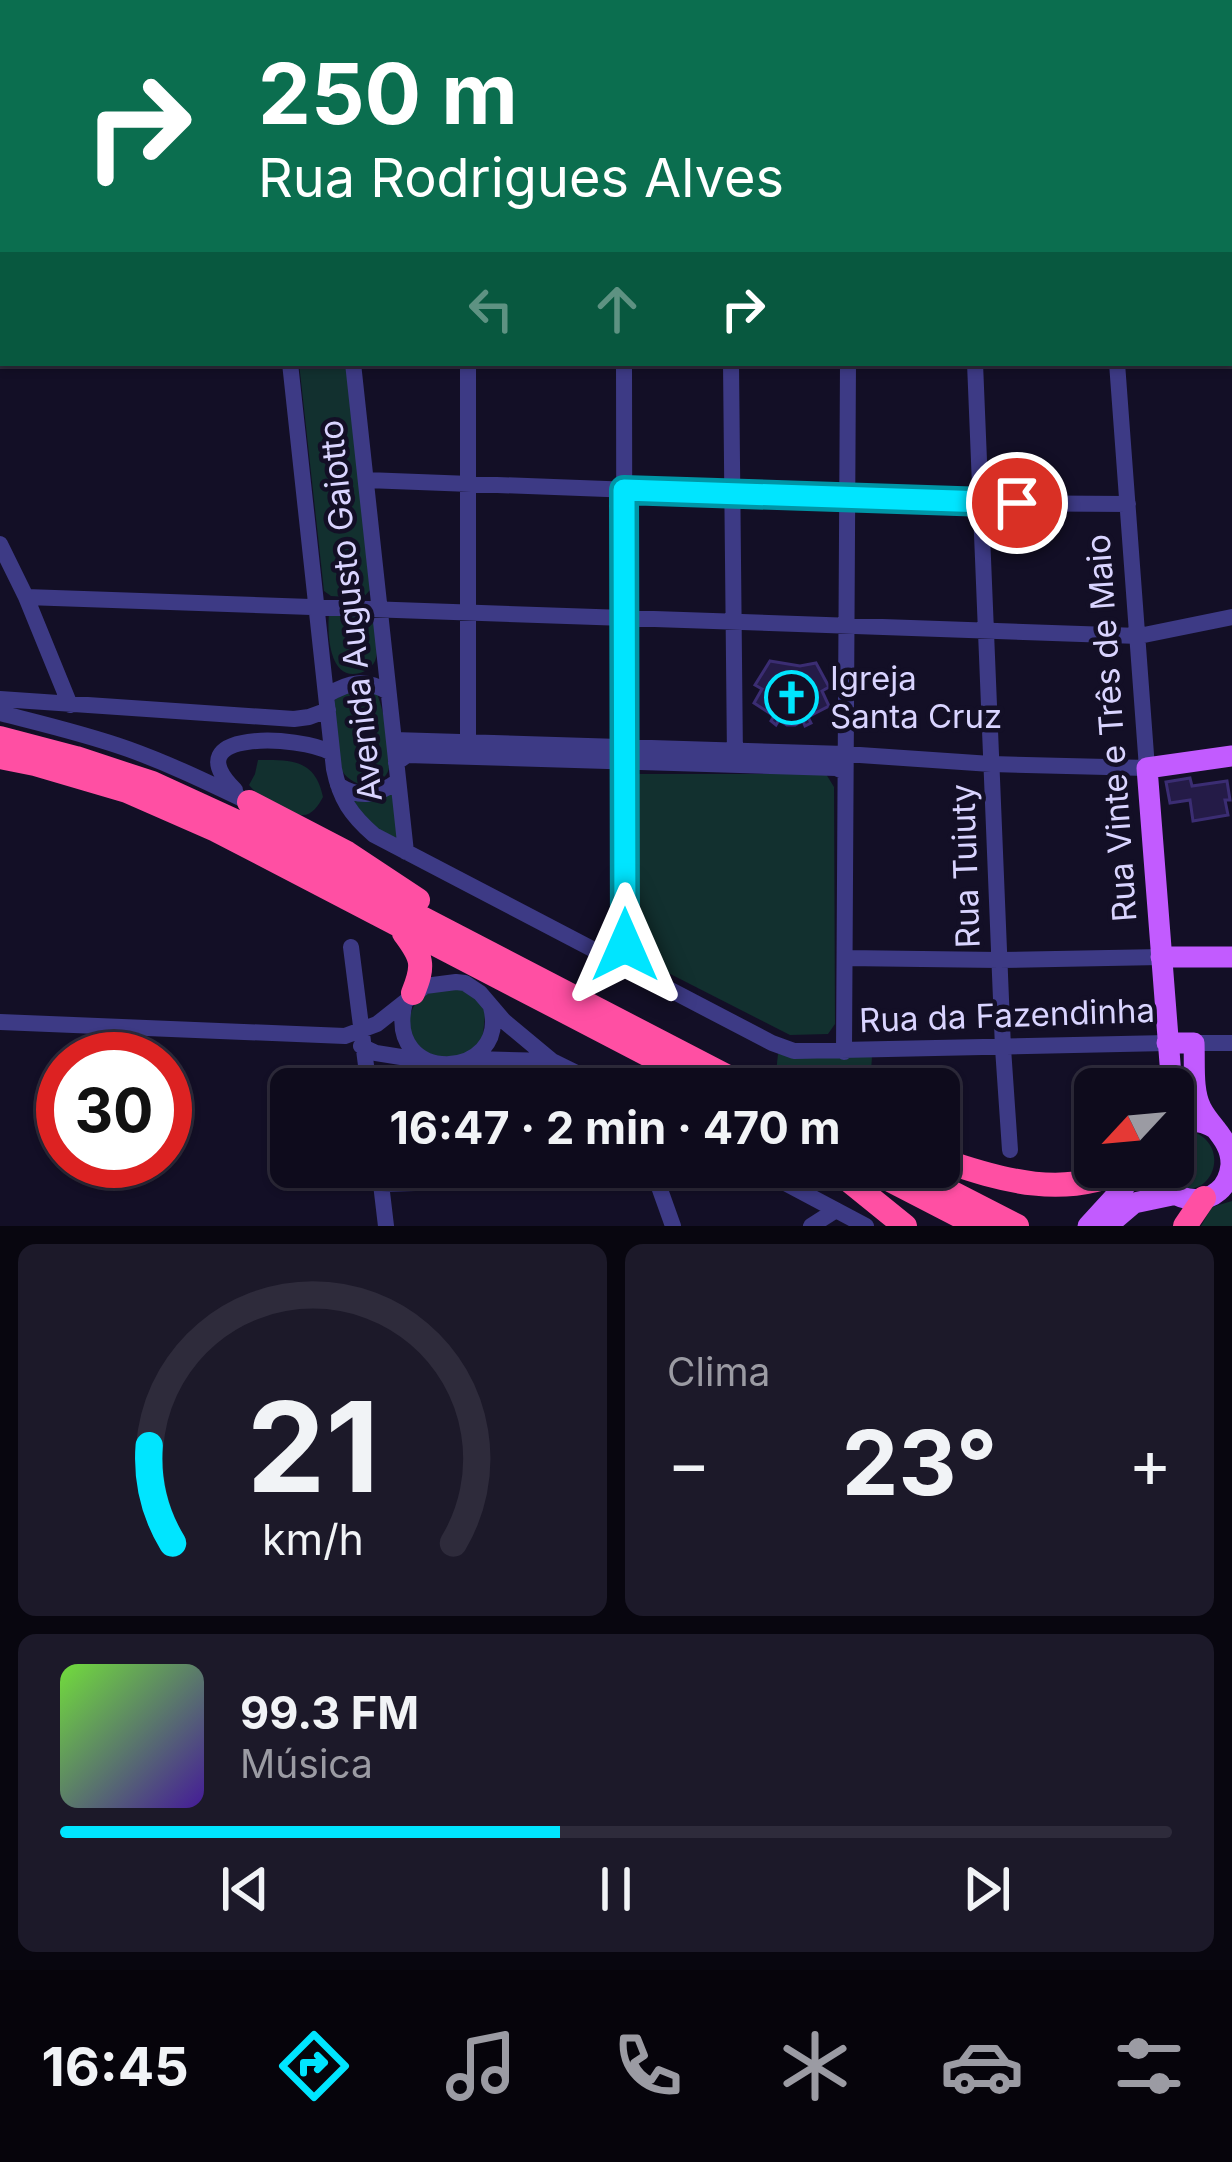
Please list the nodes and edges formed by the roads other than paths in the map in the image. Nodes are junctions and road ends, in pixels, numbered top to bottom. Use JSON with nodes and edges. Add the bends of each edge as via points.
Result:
{"nodes":[{"id":1,"x":290,"y":366,"type":"edge"},
{"id":2,"x":353,"y":366,"type":"edge"},
{"id":3,"x":468,"y":366,"type":"edge"},
{"id":4,"x":624,"y":366,"type":"edge"},
{"id":5,"x":731,"y":366,"type":"edge"},
{"id":6,"x":848,"y":366,"type":"edge"},
{"id":7,"x":974,"y":366,"type":"edge"},
{"id":8,"x":1117,"y":366,"type":"edge"},
{"id":9,"x":365,"y":480,"type":"junction"},
{"id":10,"x":467,"y":485,"type":"junction"},
{"id":11,"x":624,"y":490,"type":"junction"},
{"id":12,"x":733,"y":493,"type":"junction"},
{"id":13,"x":848,"y":497,"type":"junction"},
{"id":14,"x":980,"y":502,"type":"junction"},
{"id":15,"x":1128,"y":503,"type":"junction"},
{"id":16,"x":0,"y":544,"type":"edge"},
{"id":17,"x":26,"y":597,"type":"junction"},
{"id":18,"x":317,"y":606,"type":"junction"},
{"id":19,"x":379,"y":608,"type":"junction"},
{"id":20,"x":468,"y":612,"type":"junction"},
{"id":21,"x":624,"y":617,"type":"junction"},
{"id":22,"x":1232,"y":617,"type":"edge"},
{"id":23,"x":734,"y":621,"type":"junction"},
{"id":24,"x":848,"y":624,"type":"junction"},
{"id":25,"x":986,"y":628,"type":"junction"},
{"id":26,"x":1139,"y":636,"type":"junction"},
{"id":27,"x":388,"y":692,"type":"junction"},
{"id":28,"x":0,"y":699,"type":"edge"},
{"id":29,"x":327,"y":702,"type":"junction"},
{"id":30,"x":70,"y":705,"type":"junction"},
{"id":31,"x":0,"y":713,"type":"edge"},
{"id":32,"x":0,"y":738,"type":"edge"},
{"id":33,"x":394,"y":740,"type":"junction"},
{"id":34,"x":468,"y":750,"type":"junction"},
{"id":35,"x":332,"y":753,"type":"junction"},
{"id":36,"x":625,"y":755,"type":"junction"},
{"id":37,"x":1232,"y":756,"type":"edge"},
{"id":38,"x":0,"y":757,"type":"edge"},
{"id":39,"x":735,"y":758,"type":"junction"},
{"id":40,"x":845,"y":763,"type":"junction"},
{"id":41,"x":991,"y":764,"type":"junction"},
{"id":42,"x":1147,"y":768,"type":"junction"},
{"id":43,"x":397,"y":772,"type":"junction"},
{"id":44,"x":338,"y":785,"type":"junction"},
{"id":45,"x":250,"y":802,"type":"junction"},
{"id":46,"x":406,"y":852,"type":"junction"},
{"id":47,"x":399,"y":926,"type":"junction"},
{"id":48,"x":351,"y":946,"type":"dead end"},
{"id":49,"x":493,"y":953,"type":"junction"},
{"id":50,"x":1161,"y":957,"type":"junction"},
{"id":51,"x":1232,"y":957,"type":"edge"},
{"id":52,"x":845,"y":958,"type":"junction"},
{"id":53,"x":999,"y":960,"type":"junction"},
{"id":54,"x":625,"y":964,"type":"junction"},
{"id":55,"x":409,"y":997,"type":"junction"},
{"id":56,"x":491,"y":1007,"type":"junction"},
{"id":57,"x":0,"y":1022,"type":"edge"},
{"id":58,"x":357,"y":1039,"type":"junction"},
{"id":59,"x":1167,"y":1043,"type":"junction"},
{"id":60,"x":1194,"y":1043,"type":"junction"},
{"id":61,"x":1232,"y":1043,"type":"edge"},
{"id":62,"x":1003,"y":1048,"type":"junction"},
{"id":63,"x":844,"y":1052,"type":"junction"},
{"id":64,"x":474,"y":1059,"type":"junction"},
{"id":65,"x":426,"y":1061,"type":"junction"},
{"id":66,"x":552,"y":1061,"type":"junction"},
{"id":67,"x":364,"y":1068,"type":"edge"},
{"id":68,"x":566,"y":1068,"type":"edge"},
{"id":69,"x":690,"y":1068,"type":"edge"},
{"id":70,"x":694,"y":1068,"type":"edge"},
{"id":71,"x":1170,"y":1068,"type":"edge"},
{"id":72,"x":1194,"y":1120,"type":"edge"},
{"id":73,"x":1225,"y":1138,"type":"edge"},
{"id":74,"x":1010,"y":1150,"type":"dead end"},
{"id":75,"x":960,"y":1165,"type":"edge"},
{"id":76,"x":1074,"y":1184,"type":"edge"},
{"id":77,"x":381,"y":1188,"type":"edge"},
{"id":78,"x":660,"y":1188,"type":"edge"},
{"id":79,"x":795,"y":1188,"type":"edge"},
{"id":80,"x":858,"y":1188,"type":"edge"},
{"id":81,"x":906,"y":1188,"type":"edge"},
{"id":82,"x":943,"y":1188,"type":"edge"},
{"id":83,"x":1123,"y":1188,"type":"edge"},
{"id":84,"x":1165,"y":1188,"type":"edge"},
{"id":85,"x":1172,"y":1195,"type":"junction"},
{"id":86,"x":1216,"y":1195,"type":"edge"},
{"id":87,"x":836,"y":1210,"type":"junction"},
{"id":88,"x":862,"y":1223,"type":"edge"},
{"id":89,"x":386,"y":1226,"type":"edge"},
{"id":90,"x":673,"y":1226,"type":"edge"},
{"id":91,"x":811,"y":1226,"type":"edge"},
{"id":92,"x":905,"y":1226,"type":"edge"},
{"id":93,"x":979,"y":1226,"type":"edge"},
{"id":94,"x":1017,"y":1226,"type":"edge"},
{"id":95,"x":1088,"y":1226,"type":"edge"},
{"id":96,"x":1108,"y":1226,"type":"edge"},
{"id":97,"x":1185,"y":1226,"type":"edge"}],
"edges":[{"from":1,"to":18,"type":"street","name":"Avenida Augusto Gaiotto"},
{"from":2,"to":9,"type":"street","name":"Avenida Augusto Gaiotto"},
{"from":3,"to":10,"type":"street"},
{"from":4,"to":11,"type":"street"},
{"from":5,"to":12,"type":"street"},
{"from":6,"to":13,"type":"street"},
{"from":7,"to":14,"type":"street","name":"Rua Tuiuty"},
{"from":8,"to":15,"type":"street","name":"Rua Vinte e Três de Maio"},
{"from":9,"to":10,"type":"street"},
{"from":9,"to":19,"type":"street","name":"Avenida Augusto Gaiotto"},
{"from":10,"to":11,"type":"street"},
{"from":10,"to":20,"type":"street"},
{"from":11,"to":12,"type":"street"},
{"from":11,"to":21,"type":"street"},
{"from":12,"to":13,"type":"street"},
{"from":12,"to":23,"type":"street"},
{"from":13,"to":14,"type":"street"},
{"from":13,"to":24,"type":"street"},
{"from":14,"to":15,"type":"street"},
{"from":14,"to":25,"type":"street","name":"Rua Tuiuty"},
{"from":15,"to":26,"type":"street","name":"Rua Vinte e Três de Maio"},
{"from":16,"to":17,"type":"street"},
{"from":17,"to":18,"type":"street"},
{"from":17,"to":30,"type":"street"},
{"from":18,"to":19,"type":"street"},
{"from":18,"to":29,"type":"street","name":"Avenida Augusto Gaiotto"},
{"from":19,"to":20,"type":"street"},
{"from":19,"to":27,"type":"street","name":"Avenida Augusto Gaiotto"},
{"from":20,"to":21,"type":"street"},
{"from":20,"to":34,"type":"street"},
{"from":21,"to":23,"type":"street"},
{"from":21,"to":36,"type":"street"},
{"from":22,"to":26,"type":"street"},
{"from":23,"to":24,"type":"street"},
{"from":23,"to":39,"type":"street"},
{"from":24,"to":25,"type":"street"},
{"from":24,"to":40,"type":"street"},
{"from":25,"to":26,"type":"street"},
{"from":25,"to":41,"type":"street","name":"Rua Tuiuty"},
{"from":26,"to":42,"type":"street","name":"Rua Vinte e Três de Maio"},
{"from":27,"to":29,"type":"street","via":[[358,682]]},
{"from":27,"to":33,"type":"street","name":"Avenida Augusto Gaiotto"},
{"from":28,"to":30,"type":"street"},
{"from":29,"to":30,"type":"street","via":[[294,719]]},
{"from":29,"to":35,"type":"street","name":"Avenida Augusto Gaiotto"},
{"from":31,"to":45,"type":"street","via":[[128,749]]},
{"from":32,"to":49,"type":"highway","via":[[152,783]]},
{"from":33,"to":34,"type":"street"},
{"from":33,"to":43,"type":"street","name":"Avenida Augusto Gaiotto"},
{"from":34,"to":36,"type":"street"},
{"from":34,"to":43,"type":"street","via":[[407,755]]},
{"from":35,"to":44,"type":"street","name":"Avenida Augusto Gaiotto"},
{"from":35,"to":45,"type":"street","via":[[304,742],[230,745],[220,754],[220,774]]},
{"from":36,"to":39,"type":"street"},
{"from":36,"to":54,"type":"street"},
{"from":37,"to":42,"type":"main road"},
{"from":38,"to":47,"type":"highway","via":[[127,791]]},
{"from":39,"to":40,"type":"street"},
{"from":40,"to":41,"type":"street"},
{"from":40,"to":52,"type":"street"},
{"from":41,"to":42,"type":"street"},
{"from":41,"to":53,"type":"street","name":"Rua Tuiuty"},
{"from":42,"to":50,"type":"main road","name":"Rua Vinte e Três de Maio"},
{"from":43,"to":44,"type":"street","via":[[369,795]]},
{"from":43,"to":46,"type":"street","name":"Avenida Augusto Gaiotto"},
{"from":44,"to":46,"type":"street","via":[[353,818]]},
{"from":45,"to":49,"type":"highway","via":[[347,853]]},
{"from":46,"to":54,"type":"street"},
{"from":47,"to":55,"type":"highway","via":[[421,962]]},
{"from":47,"to":69,"type":"highway"},
{"from":48,"to":58,"type":"street"},
{"from":49,"to":70,"type":"highway"},
{"from":50,"to":51,"type":"main road"},
{"from":50,"to":53,"type":"street"},
{"from":50,"to":59,"type":"main road","name":"Rua Vinte e Três de Maio"},
{"from":52,"to":53,"type":"street"},
{"from":52,"to":63,"type":"street"},
{"from":53,"to":62,"type":"street","name":"Rua Tuiuty"},
{"from":54,"to":63,"type":"street","name":"Rua da Fazendinha","via":[[784,1049]]},
{"from":55,"to":56,"type":"street","via":[[456,982]]},
{"from":55,"to":58,"type":"street"},
{"from":55,"to":65,"type":"street","via":[[401,1027]]},
{"from":56,"to":64,"type":"street","via":[[491,1036]]},
{"from":56,"to":66,"type":"street"},
{"from":57,"to":58,"type":"street"},
{"from":58,"to":65,"type":"street"},
{"from":58,"to":67,"type":"street"},
{"from":59,"to":60,"type":"main road","name":"Rua da Fazendinha"},
{"from":59,"to":62,"type":"street","name":"Rua da Fazendinha"},
{"from":59,"to":71,"type":"main road","name":"Rua Vinte e Três de Maio"},
{"from":60,"to":61,"type":"street","name":"Rua da Fazendinha"},
{"from":60,"to":73,"type":"main road","via":[[1198,1102]]},
{"from":62,"to":63,"type":"street","name":"Rua da Fazendinha"},
{"from":62,"to":74,"type":"street","name":"Rua Tuiuty"},
{"from":64,"to":65,"type":"street"},
{"from":64,"to":66,"type":"street"},
{"from":66,"to":68,"type":"street"},
{"from":72,"to":73,"type":"main road"},
{"from":73,"to":86,"type":"main road","via":[[1231,1164]]},
{"from":75,"to":76,"type":"highway","via":[[1010,1180]]},
{"from":77,"to":89,"type":"street"},
{"from":78,"to":90,"type":"street"},
{"from":79,"to":87,"type":"street"},
{"from":80,"to":92,"type":"highway"},
{"from":81,"to":93,"type":"highway"},
{"from":82,"to":94,"type":"highway"},
{"from":83,"to":95,"type":"main road"},
{"from":84,"to":85,"type":"main road"},
{"from":85,"to":86,"type":"main road"},
{"from":85,"to":96,"type":"main road","via":[[1134,1203]]},
{"from":86,"to":97,"type":"highway"},
{"from":87,"to":88,"type":"street"},
{"from":87,"to":91,"type":"street"}]}
